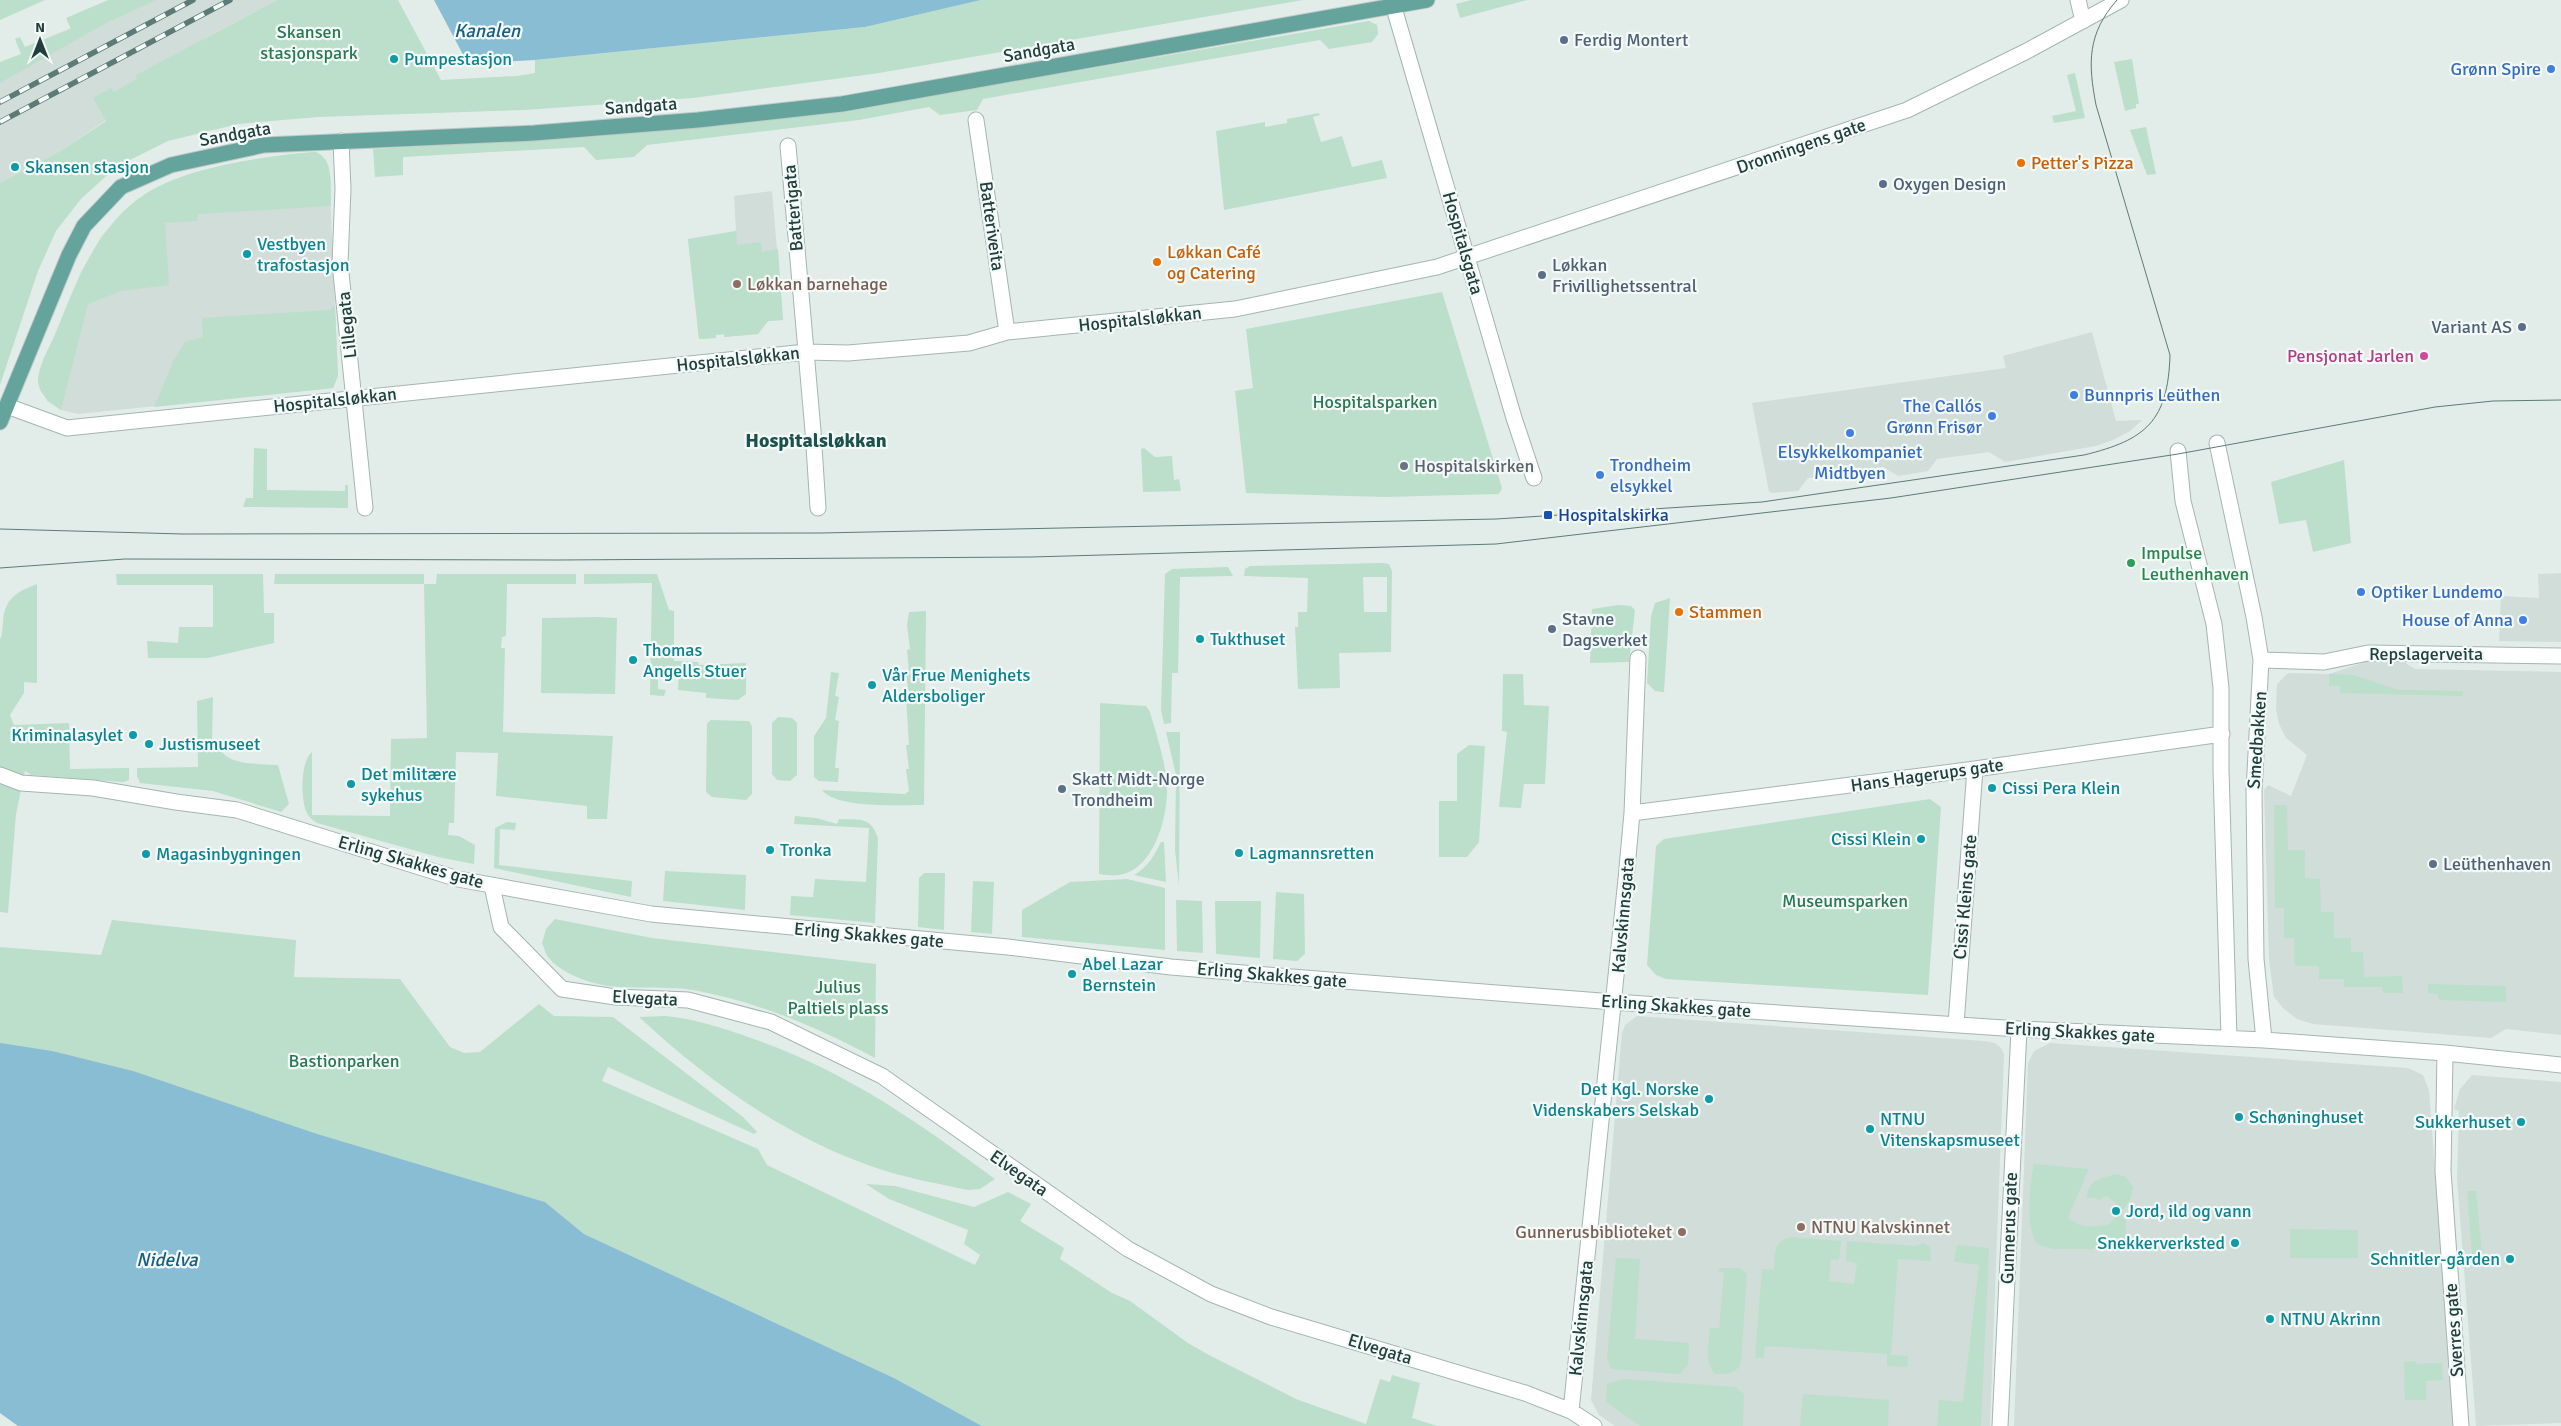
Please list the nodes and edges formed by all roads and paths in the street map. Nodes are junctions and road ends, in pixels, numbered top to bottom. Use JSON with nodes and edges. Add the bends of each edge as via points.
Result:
{"nodes":[{"id":1,"x":1427,"y":0,"type":"edge"},
{"id":2,"x":2078,"y":0,"type":"edge"},
{"id":3,"x":2121,"y":0,"type":"edge"},
{"id":4,"x":1394,"y":8,"type":"junction"},
{"id":5,"x":2083,"y":21,"type":"junction"},
{"id":6,"x":976,"y":120,"type":"dead end"},
{"id":7,"x":341,"y":141,"type":"junction"},
{"id":8,"x":788,"y":146,"type":"dead end"},
{"id":9,"x":1467,"y":256,"type":"junction"},
{"id":10,"x":1007,"y":332,"type":"junction"},
{"id":11,"x":806,"y":352,"type":"junction"},
{"id":12,"x":355,"y":397,"type":"junction"},
{"id":13,"x":7,"y":406,"type":"junction"},
{"id":14,"x":0,"y":422,"type":"edge"},
{"id":15,"x":2217,"y":443,"type":"dead end"},
{"id":16,"x":2178,"y":451,"type":"dead end"},
{"id":17,"x":1534,"y":478,"type":"dead end"},
{"id":18,"x":365,"y":508,"type":"dead end"},
{"id":19,"x":818,"y":508,"type":"dead end"},
{"id":20,"x":2561,"y":656,"type":"edge"},
{"id":21,"x":1638,"y":658,"type":"dead end"},
{"id":22,"x":2261,"y":660,"type":"junction"},
{"id":23,"x":2222,"y":734,"type":"junction"},
{"id":24,"x":1976,"y":769,"type":"junction"},
{"id":25,"x":0,"y":775,"type":"edge"},
{"id":26,"x":1632,"y":813,"type":"junction"},
{"id":27,"x":492,"y":886,"type":"junction"},
{"id":28,"x":1614,"y":1002,"type":"junction"},
{"id":29,"x":1956,"y":1024,"type":"junction"},
{"id":30,"x":2019,"y":1029,"type":"junction"},
{"id":31,"x":2229,"y":1038,"type":"junction"},
{"id":32,"x":2264,"y":1040,"type":"junction"},
{"id":33,"x":2445,"y":1053,"type":"junction"},
{"id":34,"x":2561,"y":1065,"type":"edge"},
{"id":35,"x":1571,"y":1411,"type":"junction"},
{"id":36,"x":1594,"y":1426,"type":"edge"},
{"id":37,"x":2000,"y":1426,"type":"edge"},
{"id":38,"x":2461,"y":1426,"type":"edge"}],
"edges":[{"from":1,"to":4,"type":"main road","name":"Sandgata"},
{"from":2,"to":5,"type":"street"},
{"from":3,"to":5,"type":"street","name":"Dronningens gate"},
{"from":4,"to":7,"type":"main road","name":"Sandgata","via":[[842,104],[534,133]]},
{"from":4,"to":9,"type":"street","name":"Hospitalsgata"},
{"from":5,"to":9,"type":"street","name":"Dronningens gate","via":[[1907,110],[1829,134],[1704,180]]},
{"from":6,"to":10,"type":"street","name":"Batteriveita"},
{"from":7,"to":12,"type":"street","name":"Lillegata","via":[[340,263]]},
{"from":7,"to":13,"type":"main road","name":"Sandgata","via":[[264,145],[171,166],[121,186],[84,226]]},
{"from":8,"to":11,"type":"street","name":"Batterigata"},
{"from":9,"to":10,"type":"street","name":"Hospitalsløkkan","via":[[1437,267],[1235,309]]},
{"from":9,"to":17,"type":"street","name":"Hospitalsgata"},
{"from":10,"to":11,"type":"street","name":"Hospitalsløkkan","via":[[969,343],[848,353]]},
{"from":11,"to":12,"type":"street","name":"Hospitalsløkkan"},
{"from":11,"to":19,"type":"street","name":"Batterigata"},
{"from":12,"to":13,"type":"street","name":"Hospitalsløkkan","via":[[67,428]]},
{"from":12,"to":18,"type":"street","name":"Lillegata"},
{"from":13,"to":14,"type":"main road","name":"Sandgata"},
{"from":15,"to":22,"type":"street","name":"Smedbakken"},
{"from":16,"to":23,"type":"street","name":"Smedbakken","via":[[2184,501],[2217,646]]},
{"from":20,"to":22,"type":"street","name":"Repslagerveita","via":[[2368,653],[2324,662]]},
{"from":21,"to":26,"type":"street","name":"Kalvskinnsgata"},
{"from":22,"to":32,"type":"street","name":"Smedbakken","via":[[2254,791],[2256,959]]},
{"from":23,"to":24,"type":"street","name":"Hans Hagerups gate"},
{"from":23,"to":31,"type":"street","name":"Smedbakken"},
{"from":24,"to":26,"type":"street","name":"Hans Hagerups gate"},
{"from":24,"to":29,"type":"street","name":"Cissi Kleins gate"},
{"from":25,"to":27,"type":"street","name":"Erling Skakkes gate","via":[[21,782],[92,788],[237,810],[458,880]]},
{"from":26,"to":28,"type":"street","name":"Kalvskinnsgata"},
{"from":27,"to":28,"type":"street","name":"Erling Skakkes gate","via":[[651,914],[1008,947],[1208,970]]},
{"from":27,"to":35,"type":"street","name":"Elvegata","via":[[501,927],[562,989],[616,997],[688,1000],[771,1022],[882,1076],[1128,1249],[1211,1294],[1271,1317],[1524,1392]]},
{"from":28,"to":29,"type":"street","name":"Erling Skakkes gate"},
{"from":28,"to":35,"type":"street","name":"Kalvskinnsgata"},
{"from":29,"to":30,"type":"street","name":"Erling Skakkes gate"},
{"from":30,"to":31,"type":"street","name":"Erling Skakkes gate"},
{"from":30,"to":37,"type":"street","name":"Gunnerus gate"},
{"from":31,"to":32,"type":"street","name":"Erling Skakkes gate"},
{"from":32,"to":33,"type":"street","name":"Erling Skakkes gate"},
{"from":33,"to":34,"type":"street","name":"Erling Skakkes gate"},
{"from":33,"to":38,"type":"street","name":"Sverres gate","via":[[2443,1171]]},
{"from":35,"to":36,"type":"street","name":"Elvegata"}]}
